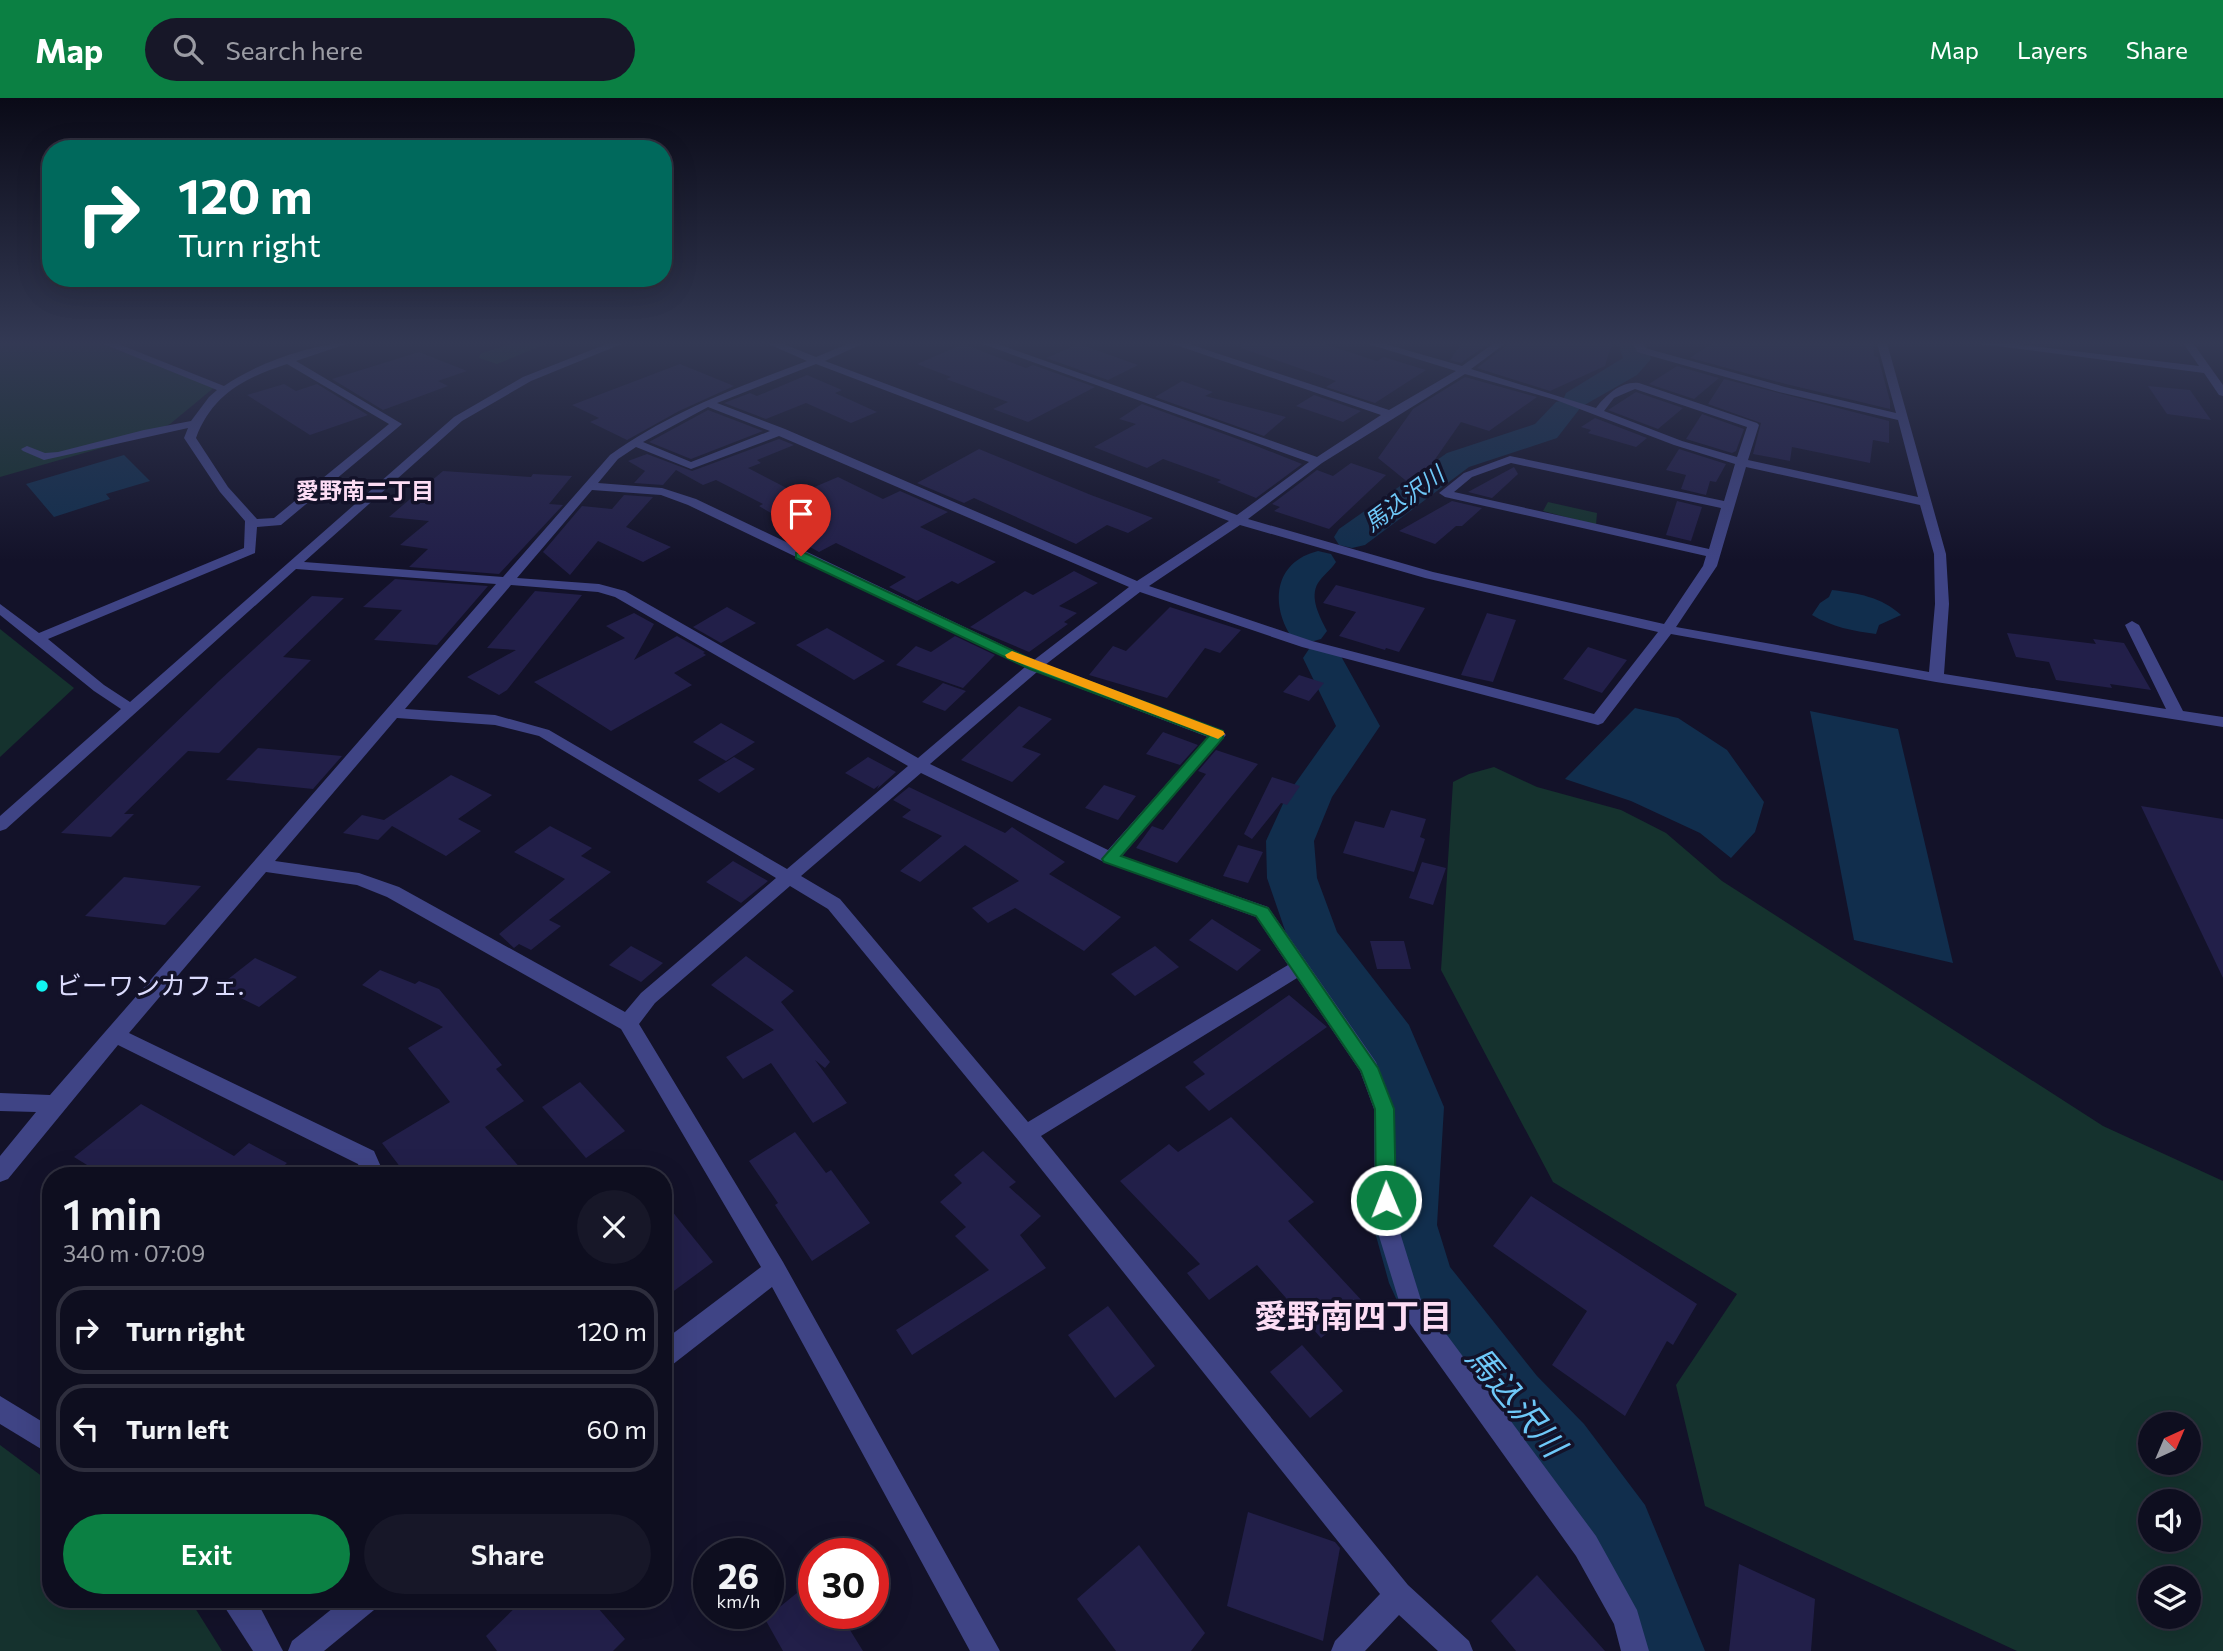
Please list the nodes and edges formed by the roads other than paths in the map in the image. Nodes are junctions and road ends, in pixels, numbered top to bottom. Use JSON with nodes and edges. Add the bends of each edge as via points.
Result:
{"nodes":[{"id":1,"x":200,"y":415,"type":"edge"},
{"id":2,"x":382,"y":415,"type":"edge"},
{"id":3,"x":464,"y":415,"type":"edge"},
{"id":4,"x":683,"y":415,"type":"edge"},
{"id":5,"x":740,"y":415,"type":"edge"},
{"id":6,"x":960,"y":415,"type":"edge"},
{"id":7,"x":1190,"y":415,"type":"edge"},
{"id":8,"x":1388,"y":415,"type":"edge"},
{"id":9,"x":1610,"y":415,"type":"edge"},
{"id":10,"x":1725,"y":415,"type":"edge"},
{"id":11,"x":1892,"y":415,"type":"edge"},
{"id":12,"x":1903,"y":418,"type":"joint"},
{"id":13,"x":193,"y":424,"type":"junction"},
{"id":14,"x":781,"y":431,"type":"junction"},
{"id":15,"x":634,"y":442,"type":"junction"},
{"id":16,"x":27,"y":449,"type":"dead end"},
{"id":17,"x":1318,"y":461,"type":"junction"},
{"id":18,"x":1741,"y":462,"type":"junction"},
{"id":19,"x":588,"y":486,"type":"junction"},
{"id":20,"x":1927,"y":503,"type":"junction"},
{"id":21,"x":1728,"y":506,"type":"junction"},
{"id":22,"x":1237,"y":520,"type":"junction"},
{"id":23,"x":250,"y":523,"type":"junction"},
{"id":24,"x":1713,"y":554,"type":"junction"},
{"id":25,"x":291,"y":565,"type":"junction"},
{"id":26,"x":505,"y":582,"type":"junction"},
{"id":27,"x":1138,"y":587,"type":"junction"},
{"id":28,"x":0,"y":608,"type":"edge"},
{"id":29,"x":2132,"y":625,"type":"dead end"},
{"id":30,"x":1667,"y":630,"type":"junction"},
{"id":31,"x":39,"y":638,"type":"junction"},
{"id":32,"x":1035,"y":666,"type":"junction"},
{"id":33,"x":1936,"y":678,"type":"junction"},
{"id":34,"x":131,"y":709,"type":"junction"},
{"id":35,"x":392,"y":713,"type":"junction"},
{"id":36,"x":2177,"y":715,"type":"junction"},
{"id":37,"x":2223,"y":722,"type":"edge"},
{"id":38,"x":918,"y":765,"type":"junction"},
{"id":39,"x":0,"y":825,"type":"edge"},
{"id":40,"x":1110,"y":859,"type":"junction"},
{"id":41,"x":261,"y":865,"type":"junction"},
{"id":42,"x":791,"y":878,"type":"junction"},
{"id":43,"x":1300,"y":967,"type":"junction"},
{"id":44,"x":628,"y":1023,"type":"junction"},
{"id":45,"x":115,"y":1035,"type":"junction"},
{"id":46,"x":0,"y":1102,"type":"edge"},
{"id":47,"x":55,"y":1104,"type":"junction"},
{"id":48,"x":1026,"y":1134,"type":"junction"},
{"id":49,"x":370,"y":1167,"type":"edge"},
{"id":50,"x":0,"y":1172,"type":"edge"},
{"id":51,"x":775,"y":1270,"type":"junction"},
{"id":52,"x":672,"y":1349,"type":"edge"},
{"id":53,"x":0,"y":1409,"type":"edge"},
{"id":54,"x":42,"y":1436,"type":"edge"},
{"id":55,"x":1398,"y":1595,"type":"junction"},
{"id":56,"x":241,"y":1608,"type":"edge"},
{"id":57,"x":354,"y":1608,"type":"edge"},
{"id":58,"x":269,"y":1651,"type":"edge"},
{"id":59,"x":302,"y":1651,"type":"edge"},
{"id":60,"x":986,"y":1651,"type":"edge"},
{"id":61,"x":1345,"y":1651,"type":"edge"},
{"id":62,"x":1459,"y":1651,"type":"edge"},
{"id":63,"x":1635,"y":1651,"type":"edge"}],
"edges":[{"from":1,"to":13,"type":"street"},
{"from":2,"to":23,"type":"street","via":[[396,424],[277,522]]},
{"from":3,"to":25,"type":"street"},
{"from":4,"to":15,"type":"street"},
{"from":5,"to":14,"type":"street"},
{"from":6,"to":22,"type":"street"},
{"from":7,"to":17,"type":"street"},
{"from":8,"to":17,"type":"street"},
{"from":9,"to":18,"type":"street"},
{"from":10,"to":18,"type":"street","via":[[1753,425]]},
{"from":11,"to":12,"type":"street"},
{"from":12,"to":20,"type":"street"},
{"from":13,"to":16,"type":"street","via":[[44,457]]},
{"from":13,"to":23,"type":"street","via":[[190,438]]},
{"from":14,"to":15,"type":"street","via":[[691,466]]},
{"from":14,"to":27,"type":"street"},
{"from":15,"to":19,"type":"street"},
{"from":17,"to":22,"type":"street"},
{"from":18,"to":20,"type":"street"},
{"from":18,"to":21,"type":"street"},
{"from":19,"to":26,"type":"street"},
{"from":19,"to":32,"type":"street","via":[[662,492],[692,502]]},
{"from":20,"to":33,"type":"street","via":[[1940,554]]},
{"from":21,"to":24,"type":"street"},
{"from":21,"to":24,"type":"street","via":[[1510,459],[1468,475],[1445,493]]},
{"from":22,"to":27,"type":"street"},
{"from":22,"to":30,"type":"street","via":[[1478,588]]},
{"from":23,"to":31,"type":"street","via":[[250,550]]},
{"from":24,"to":30,"type":"street","via":[[1710,566]]},
{"from":25,"to":26,"type":"street"},
{"from":25,"to":34,"type":"street"},
{"from":26,"to":35,"type":"street"},
{"from":26,"to":38,"type":"street","via":[[599,587],[620,594]]},
{"from":27,"to":30,"type":"street","via":[[1262,630],[1598,720]]},
{"from":27,"to":32,"type":"street"},
{"from":28,"to":31,"type":"street"},
{"from":29,"to":36,"type":"street"},
{"from":30,"to":33,"type":"street"},
{"from":31,"to":34,"type":"street"},
{"from":32,"to":38,"type":"street"},
{"from":32,"to":40,"type":"street","via":[[1218,734]]},
{"from":33,"to":36,"type":"street"},
{"from":34,"to":39,"type":"street"},
{"from":35,"to":41,"type":"street"},
{"from":35,"to":42,"type":"street","via":[[495,720],[544,733]]},
{"from":36,"to":37,"type":"street"},
{"from":38,"to":40,"type":"street"},
{"from":38,"to":42,"type":"street"},
{"from":40,"to":43,"type":"street","via":[[1262,912]]},
{"from":41,"to":44,"type":"street","via":[[359,879],[393,892]]},
{"from":41,"to":45,"type":"street"},
{"from":42,"to":44,"type":"street","via":[[648,998]]},
{"from":42,"to":48,"type":"street","via":[[834,904]]},
{"from":43,"to":48,"type":"street"},
{"from":43,"to":63,"type":"street","via":[[1369,1068],[1384,1109],[1386,1223],[1411,1306],[1586,1546],[1627,1620]]},
{"from":44,"to":51,"type":"street"},
{"from":45,"to":47,"type":"street"},
{"from":45,"to":49,"type":"street","via":[[366,1158]]},
{"from":46,"to":47,"type":"street"},
{"from":47,"to":50,"type":"street"},
{"from":48,"to":55,"type":"street"},
{"from":51,"to":52,"type":"street"},
{"from":51,"to":60,"type":"street"},
{"from":53,"to":54,"type":"street"},
{"from":55,"to":61,"type":"street"},
{"from":55,"to":62,"type":"street"},
{"from":56,"to":58,"type":"street"},
{"from":57,"to":59,"type":"street"}]}
